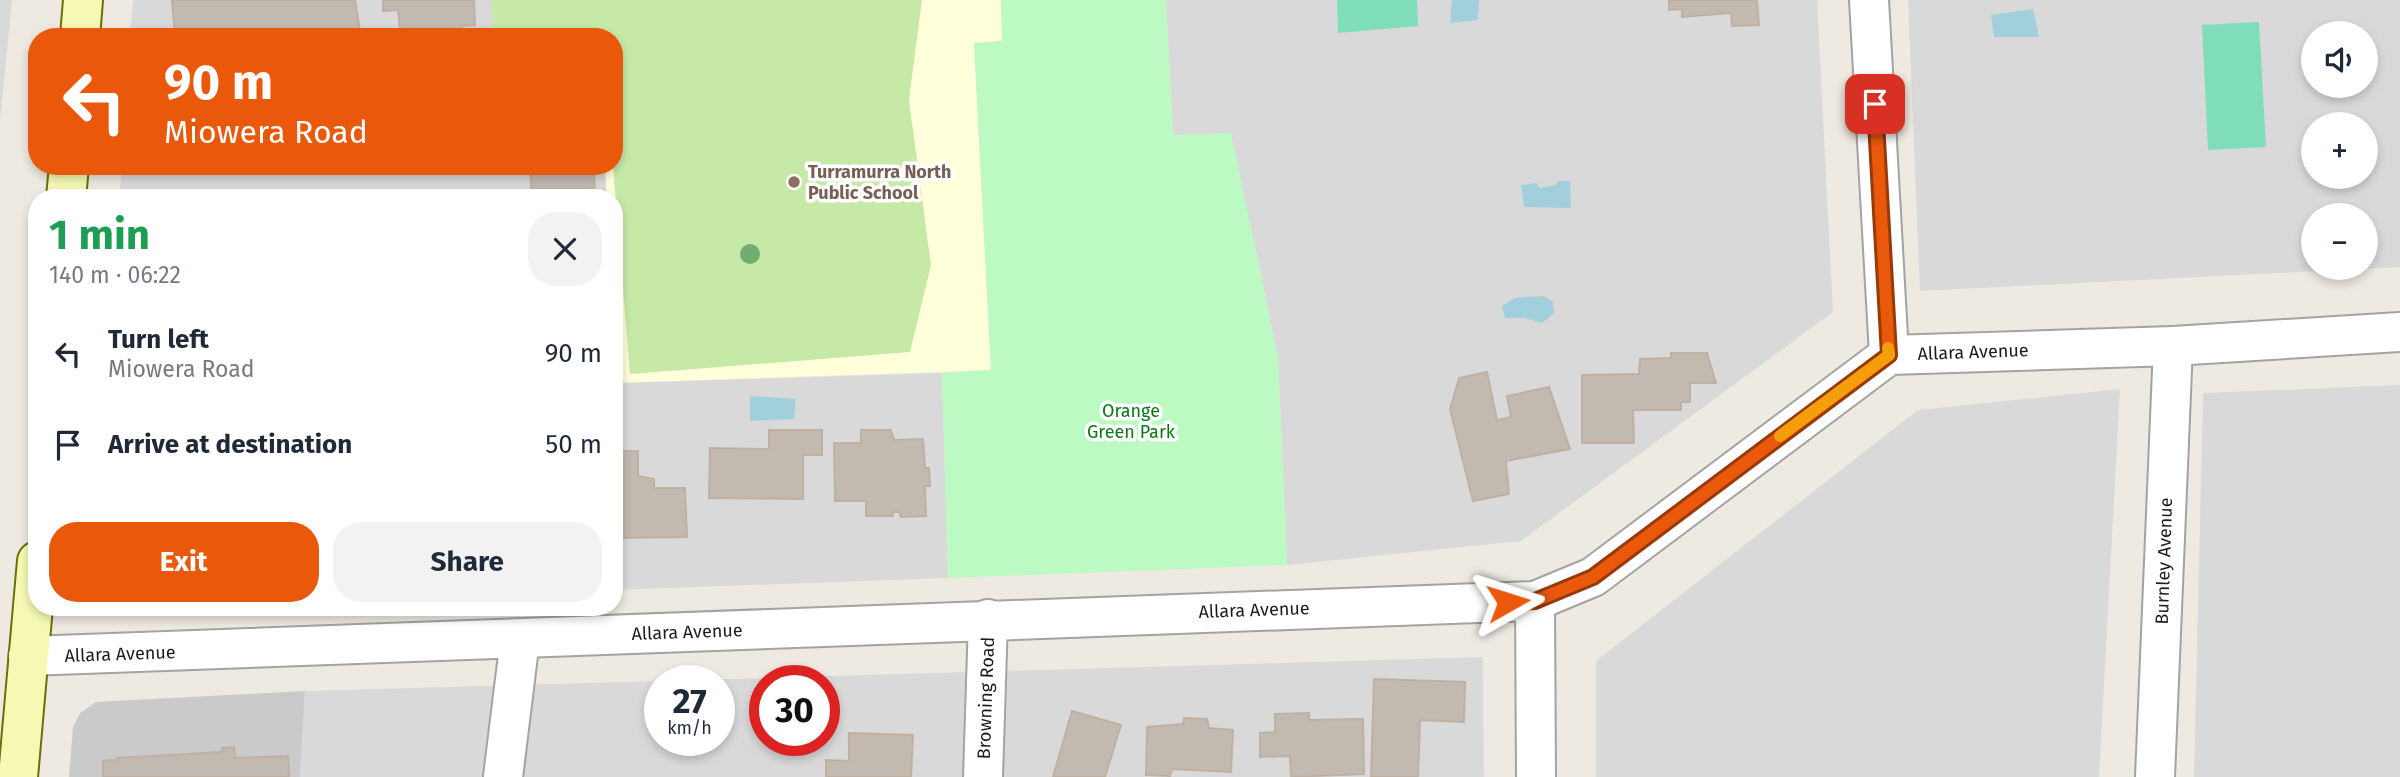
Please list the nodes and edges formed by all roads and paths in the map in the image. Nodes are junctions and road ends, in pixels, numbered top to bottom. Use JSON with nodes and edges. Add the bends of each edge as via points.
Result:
{"nodes":[{"id":1,"x":83,"y":0,"type":"edge"},
{"id":2,"x":1869,"y":0,"type":"edge"},
{"id":3,"x":80,"y":28,"type":"edge"},
{"id":4,"x":2400,"y":332,"type":"edge"},
{"id":5,"x":2173,"y":346,"type":"junction"},
{"id":6,"x":1889,"y":355,"type":"junction"},
{"id":7,"x":1535,"y":601,"type":"junction"},
{"id":8,"x":32,"y":616,"type":"edge"},
{"id":9,"x":988,"y":619,"type":"junction"},
{"id":10,"x":520,"y":639,"type":"junction"},
{"id":11,"x":28,"y":656,"type":"junction"},
{"id":12,"x":18,"y":777,"type":"edge"},
{"id":13,"x":503,"y":777,"type":"edge"},
{"id":14,"x":984,"y":777,"type":"edge"},
{"id":15,"x":1536,"y":777,"type":"edge"},
{"id":16,"x":2155,"y":777,"type":"edge"}],
"edges":[{"from":1,"to":3,"type":"main road"},
{"from":2,"to":6,"type":"street"},
{"from":4,"to":5,"type":"street","name":"Allara Avenue"},
{"from":5,"to":6,"type":"street","name":"Allara Avenue"},
{"from":5,"to":16,"type":"street","name":"Burnley Avenue"},
{"from":6,"to":7,"type":"street","name":"Allara Avenue","via":[[1593,577]]},
{"from":7,"to":9,"type":"street","name":"Allara Avenue"},
{"from":7,"to":15,"type":"street"},
{"from":8,"to":11,"type":"main road"},
{"from":9,"to":10,"type":"street","name":"Allara Avenue"},
{"from":9,"to":14,"type":"street","name":"Browning Road"},
{"from":10,"to":11,"type":"street","name":"Allara Avenue"},
{"from":10,"to":13,"type":"street"},
{"from":11,"to":12,"type":"main road"}]}
